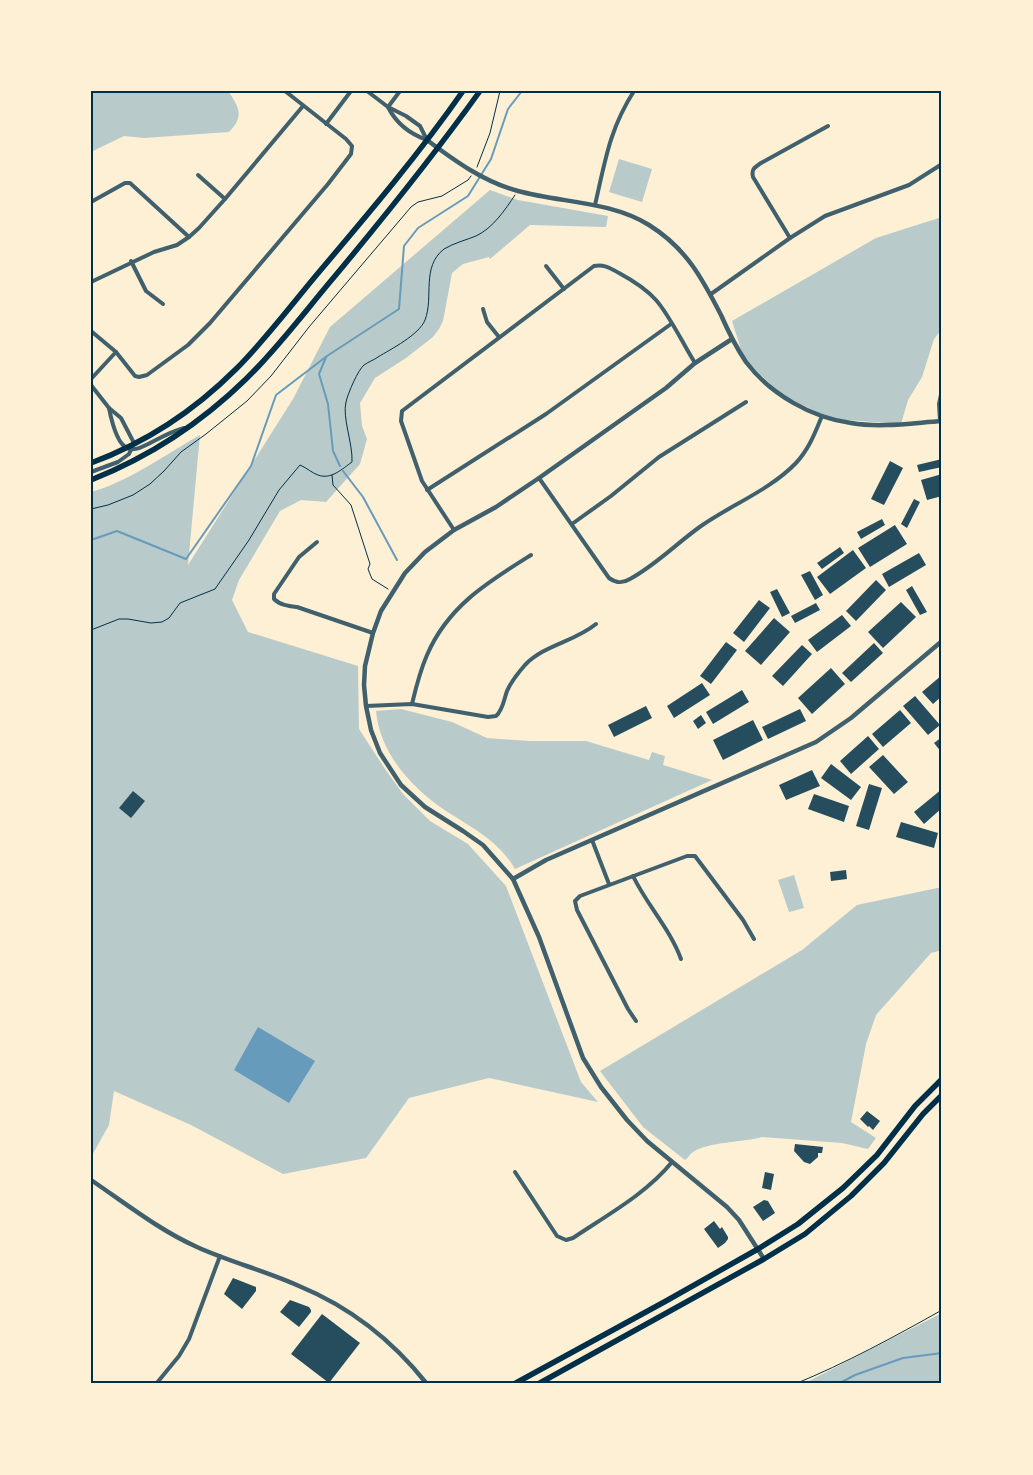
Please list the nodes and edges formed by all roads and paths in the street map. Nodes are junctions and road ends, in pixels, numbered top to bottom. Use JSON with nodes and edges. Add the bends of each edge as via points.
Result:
{"nodes":[{"id":1,"x":286,"y":91,"type":"edge"},
{"id":2,"x":351,"y":91,"type":"edge"},
{"id":3,"x":367,"y":91,"type":"edge"},
{"id":4,"x":400,"y":91,"type":"edge"},
{"id":5,"x":463,"y":91,"type":"edge"},
{"id":6,"x":480,"y":91,"type":"edge"},
{"id":7,"x":500,"y":91,"type":"edge"},
{"id":8,"x":634,"y":91,"type":"edge"},
{"id":9,"x":303,"y":106,"type":"junction"},
{"id":10,"x":388,"y":107,"type":"junction"},
{"id":11,"x":326,"y":124,"type":"junction"},
{"id":12,"x":828,"y":126,"type":"dead end"},
{"id":13,"x":426,"y":140,"type":"junction"},
{"id":14,"x":438,"y":148,"type":"junction"},
{"id":15,"x":942,"y":164,"type":"edge"},
{"id":16,"x":198,"y":175,"type":"dead end"},
{"id":17,"x":518,"y":191,"type":"junction"},
{"id":18,"x":225,"y":199,"type":"junction"},
{"id":19,"x":91,"y":202,"type":"edge"},
{"id":20,"x":595,"y":206,"type":"junction"},
{"id":21,"x":189,"y":237,"type":"junction"},
{"id":22,"x":790,"y":238,"type":"junction"},
{"id":23,"x":131,"y":262,"type":"junction"},
{"id":24,"x":546,"y":266,"type":"dead end"},
{"id":25,"x":91,"y":282,"type":"edge"},
{"id":26,"x":564,"y":290,"type":"junction"},
{"id":27,"x":710,"y":294,"type":"junction"},
{"id":28,"x":163,"y":304,"type":"dead end"},
{"id":29,"x":483,"y":308,"type":"dead end"},
{"id":30,"x":671,"y":324,"type":"junction"},
{"id":31,"x":91,"y":332,"type":"edge"},
{"id":32,"x":499,"y":337,"type":"junction"},
{"id":33,"x":732,"y":339,"type":"junction"},
{"id":34,"x":116,"y":352,"type":"junction"},
{"id":35,"x":695,"y":363,"type":"junction"},
{"id":36,"x":91,"y":379,"type":"edge"},
{"id":37,"x":91,"y":385,"type":"edge"},
{"id":38,"x":942,"y":390,"type":"edge"},
{"id":39,"x":746,"y":402,"type":"dead end"},
{"id":40,"x":109,"y":408,"type":"junction"},
{"id":41,"x":822,"y":416,"type":"junction"},
{"id":42,"x":941,"y":421,"type":"edge"},
{"id":43,"x":188,"y":427,"type":"junction"},
{"id":44,"x":134,"y":443,"type":"junction"},
{"id":45,"x":129,"y":448,"type":"junction"},
{"id":46,"x":91,"y":464,"type":"edge"},
{"id":47,"x":91,"y":472,"type":"edge"},
{"id":48,"x":332,"y":475,"type":"junction"},
{"id":49,"x":538,"y":478,"type":"junction"},
{"id":50,"x":91,"y":480,"type":"edge"},
{"id":51,"x":427,"y":490,"type":"junction"},
{"id":52,"x":91,"y":508,"type":"edge"},
{"id":53,"x":572,"y":524,"type":"junction"},
{"id":54,"x":454,"y":530,"type":"junction"},
{"id":55,"x":316,"y":542,"type":"dead end"},
{"id":56,"x":531,"y":555,"type":"dead end"},
{"id":57,"x":392,"y":592,"type":"junction"},
{"id":58,"x":596,"y":624,"type":"dead end"},
{"id":59,"x":91,"y":630,"type":"edge"},
{"id":60,"x":373,"y":632,"type":"junction"},
{"id":61,"x":942,"y":641,"type":"edge"},
{"id":62,"x":412,"y":704,"type":"junction"},
{"id":63,"x":366,"y":706,"type":"junction"},
{"id":64,"x":592,"y":840,"type":"junction"},
{"id":65,"x":633,"y":876,"type":"junction"},
{"id":66,"x":513,"y":879,"type":"junction"},
{"id":67,"x":609,"y":884,"type":"junction"},
{"id":68,"x":754,"y":939,"type":"dead end"},
{"id":69,"x":681,"y":959,"type":"dead end"},
{"id":70,"x":636,"y":1021,"type":"dead end"},
{"id":71,"x":942,"y":1079,"type":"edge"},
{"id":72,"x":942,"y":1095,"type":"edge"},
{"id":73,"x":672,"y":1162,"type":"junction"},
{"id":74,"x":515,"y":1172,"type":"dead end"},
{"id":75,"x":91,"y":1180,"type":"edge"},
{"id":76,"x":758,"y":1249,"type":"junction"},
{"id":77,"x":220,"y":1256,"type":"junction"},
{"id":78,"x":764,"y":1259,"type":"junction"},
{"id":79,"x":942,"y":1310,"type":"edge"},
{"id":80,"x":156,"y":1384,"type":"edge"},
{"id":81,"x":427,"y":1384,"type":"edge"},
{"id":82,"x":514,"y":1384,"type":"edge"},
{"id":83,"x":538,"y":1384,"type":"edge"},
{"id":84,"x":795,"y":1384,"type":"edge"}],
"edges":[{"from":1,"to":9,"type":"street"},
{"from":2,"to":11,"type":"street"},
{"from":3,"to":10,"type":"street"},
{"from":4,"to":10,"type":"street"},
{"from":5,"to":13,"type":"main road"},
{"from":6,"to":14,"type":"main road"},
{"from":7,"to":52,"type":"path","via":[[490,133],[478,165],[468,180],[442,196],[411,207],[247,401],[181,452],[150,484],[133,495]]},
{"from":8,"to":20,"type":"street","via":[[609,141]]},
{"from":9,"to":11,"type":"street"},
{"from":9,"to":18,"type":"street"},
{"from":10,"to":13,"type":"street","via":[[420,126]]},
{"from":10,"to":13,"type":"street","via":[[393,119],[414,136]]},
{"from":11,"to":34,"type":"street","via":[[352,146],[351,154],[210,323],[188,345],[147,376],[135,376]]},
{"from":12,"to":22,"type":"street","via":[[761,163],[752,172]]},
{"from":13,"to":14,"type":"street"},
{"from":13,"to":44,"type":"main road","via":[[377,204],[237,368],[191,408]]},
{"from":14,"to":17,"type":"street","via":[[467,169]]},
{"from":14,"to":43,"type":"main road","via":[[252,372],[206,415]]},
{"from":15,"to":22,"type":"street","via":[[909,185],[825,216]]},
{"from":16,"to":18,"type":"street"},
{"from":17,"to":20,"type":"street"},
{"from":17,"to":48,"type":"path","via":[[505,212],[492,224],[478,235],[444,249],[433,261],[428,308],[424,322],[413,335],[363,365],[345,404],[352,462]]},
{"from":18,"to":21,"type":"street"},
{"from":19,"to":21,"type":"street","via":[[130,183]]},
{"from":20,"to":27,"type":"street","via":[[620,212],[665,236],[687,257]]},
{"from":21,"to":23,"type":"street","via":[[177,245]]},
{"from":22,"to":27,"type":"street"},
{"from":23,"to":25,"type":"street"},
{"from":23,"to":28,"type":"street","via":[[146,291]]},
{"from":24,"to":26,"type":"street"},
{"from":26,"to":30,"type":"street","via":[[600,264],[644,289],[657,301]]},
{"from":26,"to":32,"type":"street"},
{"from":27,"to":33,"type":"street"},
{"from":29,"to":32,"type":"street","via":[[487,322]]},
{"from":30,"to":35,"type":"street"},
{"from":30,"to":51,"type":"street","via":[[546,414]]},
{"from":31,"to":34,"type":"street"},
{"from":32,"to":51,"type":"street","via":[[401,414]]},
{"from":33,"to":35,"type":"street"},
{"from":33,"to":41,"type":"street","via":[[748,364],[772,388]]},
{"from":34,"to":36,"type":"street"},
{"from":35,"to":49,"type":"street","via":[[666,388]]},
{"from":37,"to":40,"type":"street"},
{"from":38,"to":42,"type":"street","via":[[939,404]]},
{"from":39,"to":53,"type":"street","via":[[659,457]]},
{"from":40,"to":44,"type":"street","via":[[120,418]]},
{"from":40,"to":45,"type":"street","via":[[123,446]]},
{"from":41,"to":42,"type":"street","via":[[866,424]]},
{"from":41,"to":53,"type":"street","via":[[804,454],[784,474],[700,527],[630,579],[618,582],[609,578]]},
{"from":43,"to":45,"type":"street","via":[[143,448]]},
{"from":43,"to":50,"type":"main road","via":[[150,452]]},
{"from":44,"to":45,"type":"main road"},
{"from":45,"to":46,"type":"main road"},
{"from":45,"to":47,"type":"street","via":[[129,454],[118,462]]},
{"from":48,"to":57,"type":"path","via":[[333,485],[351,505],[372,578]]},
{"from":48,"to":59,"type":"path","via":[[318,476],[300,465],[279,490],[215,589],[180,603],[162,622],[119,619]]},
{"from":49,"to":53,"type":"street"},
{"from":49,"to":54,"type":"street","via":[[496,507]]},
{"from":51,"to":54,"type":"street"},
{"from":54,"to":57,"type":"street","via":[[425,552]]},
{"from":55,"to":60,"type":"street","via":[[299,557],[274,594],[274,599]]},
{"from":56,"to":62,"type":"street","via":[[487,583],[452,613],[427,655]]},
{"from":57,"to":60,"type":"street"},
{"from":58,"to":62,"type":"street","via":[[526,664],[509,688],[496,716]]},
{"from":60,"to":63,"type":"street","via":[[365,666]]},
{"from":61,"to":64,"type":"street","via":[[851,718],[816,742]]},
{"from":62,"to":63,"type":"street"},
{"from":63,"to":66,"type":"street","via":[[380,753],[401,785],[425,807],[483,845]]},
{"from":64,"to":66,"type":"street"},
{"from":64,"to":67,"type":"street"},
{"from":65,"to":67,"type":"street"},
{"from":65,"to":68,"type":"street","via":[[695,856]]},
{"from":65,"to":69,"type":"street","via":[[675,942]]},
{"from":66,"to":73,"type":"street","via":[[539,937],[590,1071],[627,1120]]},
{"from":67,"to":70,"type":"street","via":[[580,896],[575,905]]},
{"from":71,"to":76,"type":"main road","via":[[843,1188],[798,1224]]},
{"from":72,"to":78,"type":"main road","via":[[851,1196],[805,1234]]},
{"from":73,"to":74,"type":"street","via":[[639,1193],[566,1240],[557,1236]]},
{"from":73,"to":76,"type":"street","via":[[727,1207]]},
{"from":75,"to":77,"type":"street","via":[[164,1229]]},
{"from":76,"to":78,"type":"street"},
{"from":76,"to":82,"type":"main road"},
{"from":77,"to":80,"type":"street","via":[[185,1346]]},
{"from":77,"to":81,"type":"street","via":[[299,1286],[347,1311],[394,1346]]},
{"from":78,"to":83,"type":"main road"},
{"from":79,"to":84,"type":"path","via":[[875,1348]]}]}
